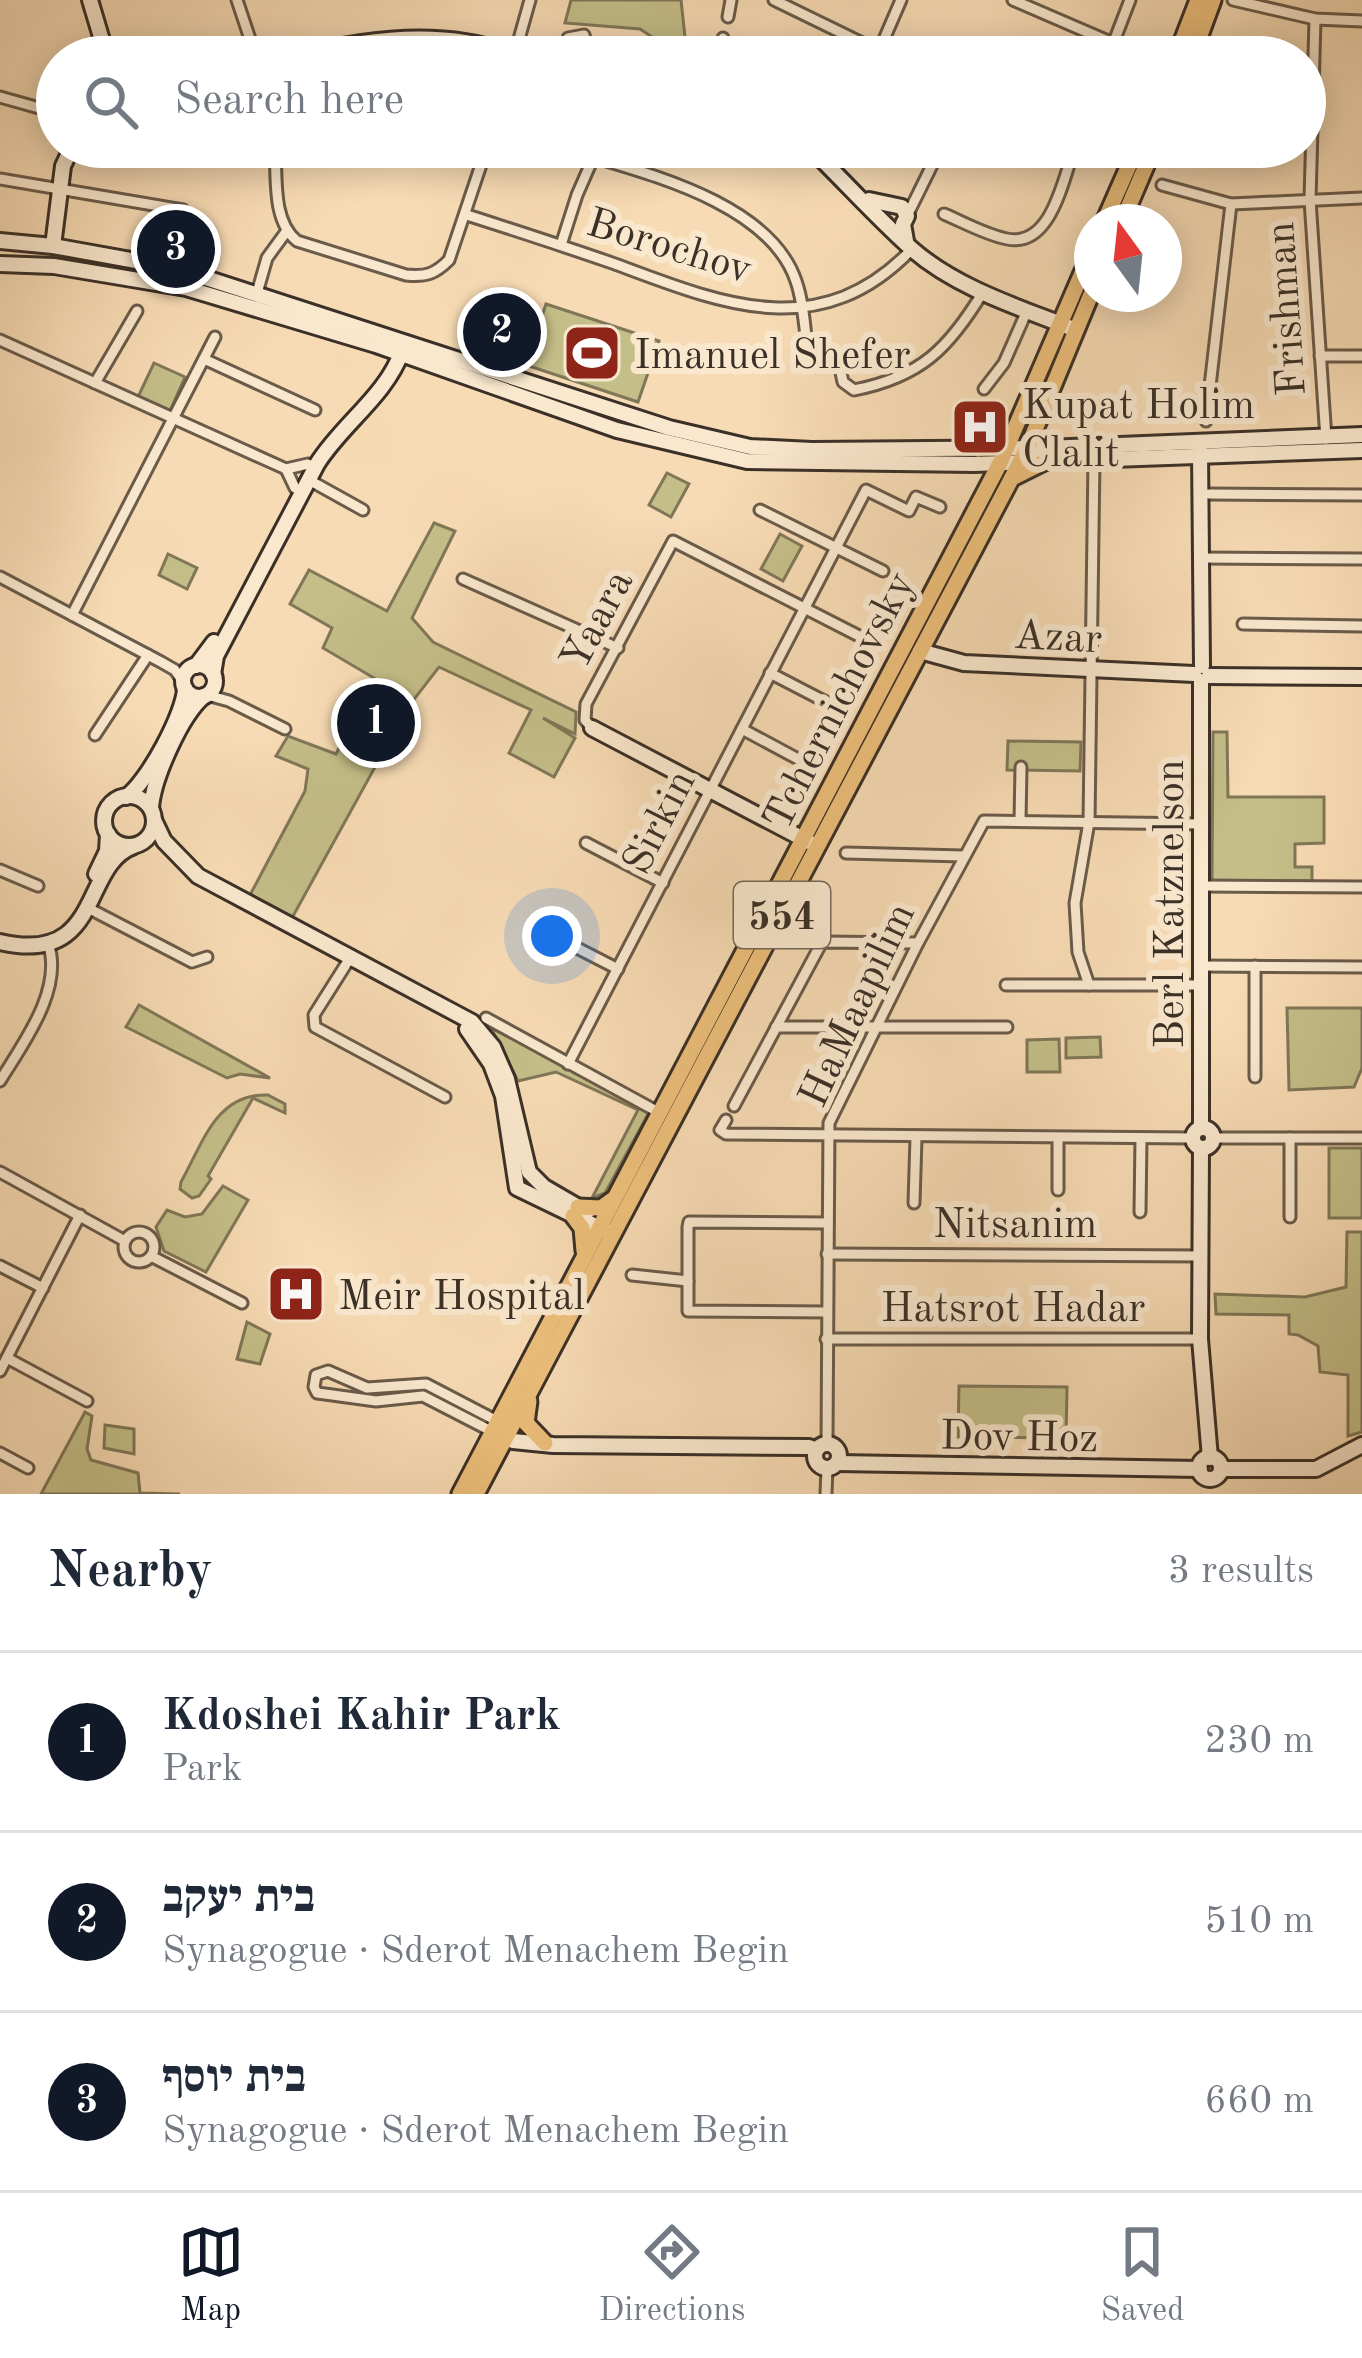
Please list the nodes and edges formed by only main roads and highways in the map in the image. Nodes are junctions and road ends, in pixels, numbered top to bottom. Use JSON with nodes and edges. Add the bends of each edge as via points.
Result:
{"nodes":[{"id":1,"x":1198,"y":0,"type":"edge"},
{"id":2,"x":1213,"y":0,"type":"edge"},
{"id":3,"x":1184,"y":36,"type":"edge"},
{"id":4,"x":1200,"y":36,"type":"edge"},
{"id":5,"x":1128,"y":168,"type":"edge"},
{"id":6,"x":1145,"y":168,"type":"edge"},
{"id":7,"x":1112,"y":204,"type":"edge"},
{"id":8,"x":1130,"y":204,"type":"edge"},
{"id":9,"x":1074,"y":308,"type":"edge"},
{"id":10,"x":1078,"y":312,"type":"edge"},
{"id":11,"x":1068,"y":327,"type":"junction"},
{"id":12,"x":1017,"y":426,"type":"junction"},
{"id":13,"x":1036,"y":428,"type":"junction"},
{"id":14,"x":991,"y":480,"type":"junction"},
{"id":15,"x":1010,"y":480,"type":"junction"},
{"id":16,"x":812,"y":843,"type":"junction"},
{"id":17,"x":667,"y":1117,"type":"junction"},
{"id":18,"x":619,"y":1194,"type":"junction"},
{"id":19,"x":606,"y":1229,"type":"junction"},
{"id":20,"x":581,"y":1266,"type":"junction"},
{"id":21,"x":532,"y":1387,"type":"junction"},
{"id":22,"x":502,"y":1430,"type":"junction"},
{"id":23,"x":549,"y":1444,"type":"road end"},
{"id":24,"x":460,"y":1494,"type":"edge"},
{"id":25,"x":476,"y":1494,"type":"edge"}],
"edges":[{"from":1,"to":3,"type":"main road"},
{"from":2,"to":4,"type":"main road"},
{"from":5,"to":7,"type":"main road"},
{"from":6,"to":8,"type":"main road"},
{"from":9,"to":11,"type":"main road","name":"Tchernichovsky","number":"554"},
{"from":10,"to":11,"type":"main road","name":"Tchernichovsky","number":"554"},
{"from":11,"to":12,"type":"main road","name":"Tchernichovsky","number":"554"},
{"from":11,"to":13,"type":"main road","name":"Tchernichovsky","number":"554"},
{"from":12,"to":14,"type":"main road","name":"Tchernichovsky","number":"554"},
{"from":12,"to":14,"type":"main road","via":[[976,457]]},
{"from":13,"to":15,"type":"main road","name":"Tchernichovsky","number":"554"},
{"from":13,"to":15,"type":"main road","via":[[1046,454]]},
{"from":14,"to":16,"type":"main road","name":"Tchernichovsky","number":"554"},
{"from":15,"to":16,"type":"main road","name":"Tchernichovsky","number":"554"},
{"from":16,"to":17,"type":"main road","name":"Tchernichovsky","number":"554"},
{"from":17,"to":18,"type":"main road","name":"Tchernichovsky","number":"554"},
{"from":17,"to":19,"type":"main road","name":"Tchernichovsky","number":"554"},
{"from":18,"to":19,"type":"main road","name":"Tchernichovsky","number":"554"},
{"from":18,"to":20,"type":"main road","via":[[601,1208],[576,1211],[585,1240]]},
{"from":19,"to":20,"type":"main road","name":"Tchernichovsky","number":"554"},
{"from":19,"to":21,"type":"main road","name":"Tchernichovsky","number":"554"},
{"from":20,"to":22,"type":"main road","name":"Tchernichovsky","number":"554"},
{"from":21,"to":22,"type":"main road","name":"Tchernichovsky","number":"554"},
{"from":21,"to":23,"type":"main road","via":[[526,1423]]},
{"from":22,"to":24,"type":"main road","name":"Tchernichovsky","number":"554"},
{"from":22,"to":25,"type":"main road","name":"Tchernichovsky","number":"554"}]}
